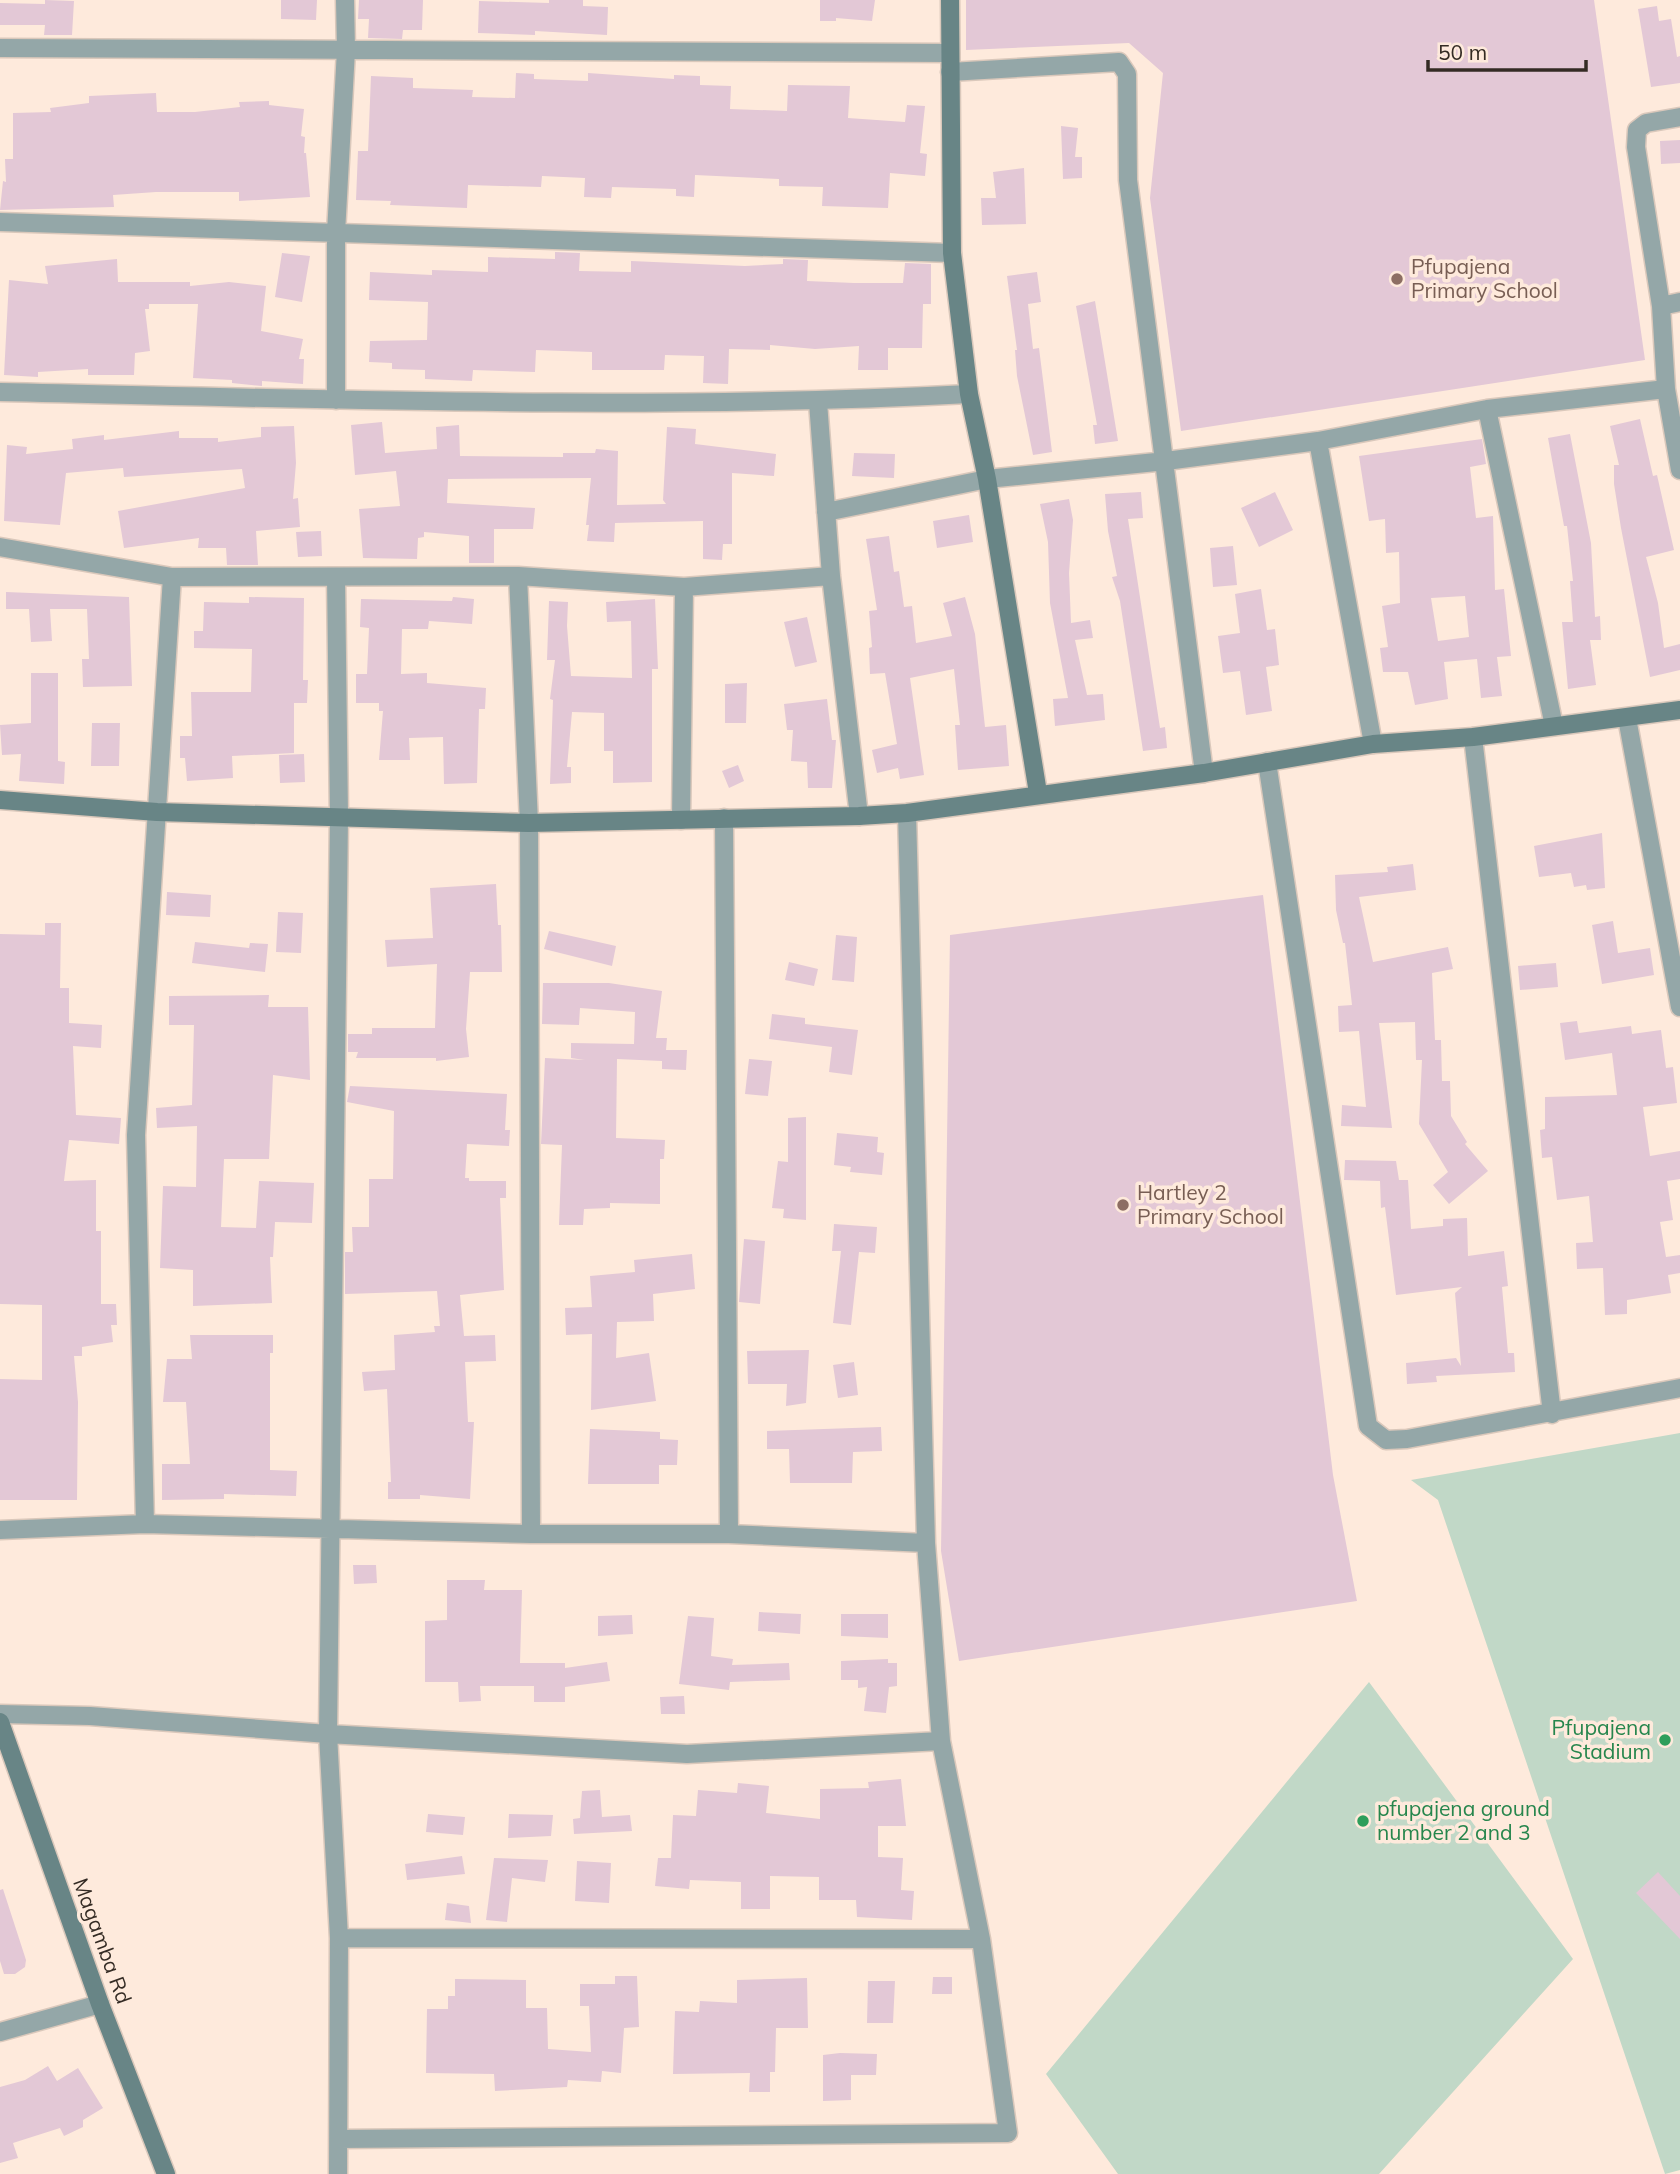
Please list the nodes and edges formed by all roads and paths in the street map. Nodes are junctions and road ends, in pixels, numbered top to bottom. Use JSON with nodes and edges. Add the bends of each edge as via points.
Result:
{"nodes":[{"id":1,"x":345,"y":0,"type":"edge"},
{"id":2,"x":950,"y":0,"type":"edge"},
{"id":3,"x":0,"y":48,"type":"edge"},
{"id":4,"x":346,"y":50,"type":"junction"},
{"id":5,"x":950,"y":52,"type":"junction"},
{"id":6,"x":950,"y":72,"type":"junction"},
{"id":7,"x":1680,"y":117,"type":"edge"},
{"id":8,"x":0,"y":222,"type":"edge"},
{"id":9,"x":336,"y":233,"type":"junction"},
{"id":10,"x":953,"y":253,"type":"junction"},
{"id":11,"x":1680,"y":302,"type":"edge"},
{"id":12,"x":1661,"y":306,"type":"junction"},
{"id":13,"x":1666,"y":389,"type":"junction"},
{"id":14,"x":0,"y":392,"type":"edge"},
{"id":15,"x":969,"y":394,"type":"junction"},
{"id":16,"x":336,"y":400,"type":"junction"},
{"id":17,"x":818,"y":402,"type":"junction"},
{"id":18,"x":1487,"y":409,"type":"junction"},
{"id":19,"x":1318,"y":441,"type":"junction"},
{"id":20,"x":1166,"y":461,"type":"junction"},
{"id":21,"x":1680,"y":470,"type":"edge"},
{"id":22,"x":987,"y":479,"type":"junction"},
{"id":23,"x":826,"y":513,"type":"junction"},
{"id":24,"x":0,"y":547,"type":"edge"},
{"id":25,"x":518,"y":576,"type":"junction"},
{"id":26,"x":831,"y":576,"type":"junction"},
{"id":27,"x":172,"y":577,"type":"junction"},
{"id":28,"x":336,"y":577,"type":"junction"},
{"id":29,"x":684,"y":587,"type":"junction"},
{"id":30,"x":1680,"y":710,"type":"edge"},
{"id":31,"x":1627,"y":718,"type":"junction"},
{"id":32,"x":1554,"y":726,"type":"junction"},
{"id":33,"x":1473,"y":737,"type":"junction"},
{"id":34,"x":1373,"y":744,"type":"junction"},
{"id":35,"x":1267,"y":762,"type":"junction"},
{"id":36,"x":1204,"y":773,"type":"junction"},
{"id":37,"x":1038,"y":793,"type":"junction"},
{"id":38,"x":0,"y":800,"type":"edge"},
{"id":39,"x":157,"y":812,"type":"junction"},
{"id":40,"x":907,"y":813,"type":"junction"},
{"id":41,"x":339,"y":816,"type":"junction"},
{"id":42,"x":859,"y":816,"type":"junction"},
{"id":43,"x":724,"y":818,"type":"junction"},
{"id":44,"x":681,"y":820,"type":"junction"},
{"id":45,"x":529,"y":823,"type":"junction"},
{"id":46,"x":1680,"y":1007,"type":"edge"},
{"id":47,"x":1680,"y":1388,"type":"edge"},
{"id":48,"x":1552,"y":1414,"type":"junction"},
{"id":49,"x":145,"y":1524,"type":"junction"},
{"id":50,"x":0,"y":1530,"type":"edge"},
{"id":51,"x":330,"y":1530,"type":"junction"},
{"id":52,"x":729,"y":1534,"type":"junction"},
{"id":53,"x":531,"y":1535,"type":"junction"},
{"id":54,"x":926,"y":1543,"type":"junction"},
{"id":55,"x":0,"y":1714,"type":"edge"},
{"id":56,"x":0,"y":1722,"type":"edge"},
{"id":57,"x":328,"y":1734,"type":"junction"},
{"id":58,"x":941,"y":1741,"type":"junction"},
{"id":59,"x":339,"y":1938,"type":"junction"},
{"id":60,"x":981,"y":1939,"type":"junction"},
{"id":61,"x":100,"y":2004,"type":"junction"},
{"id":62,"x":0,"y":2032,"type":"edge"},
{"id":63,"x":338,"y":2139,"type":"junction"},
{"id":64,"x":166,"y":2174,"type":"edge"},
{"id":65,"x":338,"y":2174,"type":"edge"}],
"edges":[{"from":1,"to":4,"type":"street"},
{"from":2,"to":5,"type":"street"},
{"from":3,"to":4,"type":"street"},
{"from":4,"to":5,"type":"street"},
{"from":4,"to":9,"type":"street"},
{"from":5,"to":6,"type":"street"},
{"from":6,"to":10,"type":"street"},
{"from":6,"to":20,"type":"street","via":[[1119,62],[1127,74],[1128,180]]},
{"from":7,"to":12,"type":"street","via":[[1646,122],[1637,131]]},
{"from":8,"to":9,"type":"street"},
{"from":9,"to":10,"type":"street"},
{"from":9,"to":16,"type":"street"},
{"from":10,"to":15,"type":"street"},
{"from":11,"to":12,"type":"street"},
{"from":12,"to":13,"type":"street"},
{"from":13,"to":18,"type":"street"},
{"from":13,"to":21,"type":"street"},
{"from":14,"to":16,"type":"street"},
{"from":15,"to":17,"type":"street"},
{"from":15,"to":22,"type":"street"},
{"from":16,"to":17,"type":"street"},
{"from":17,"to":23,"type":"street"},
{"from":18,"to":19,"type":"street"},
{"from":18,"to":32,"type":"street"},
{"from":19,"to":20,"type":"street"},
{"from":19,"to":34,"type":"street"},
{"from":20,"to":22,"type":"street"},
{"from":20,"to":36,"type":"street"},
{"from":22,"to":23,"type":"street"},
{"from":22,"to":37,"type":"street"},
{"from":23,"to":26,"type":"street"},
{"from":24,"to":27,"type":"street"},
{"from":25,"to":28,"type":"street"},
{"from":25,"to":29,"type":"street"},
{"from":25,"to":45,"type":"street"},
{"from":26,"to":29,"type":"street"},
{"from":26,"to":42,"type":"street"},
{"from":27,"to":28,"type":"street"},
{"from":27,"to":39,"type":"street"},
{"from":28,"to":41,"type":"street"},
{"from":29,"to":44,"type":"street"},
{"from":30,"to":31,"type":"street"},
{"from":31,"to":32,"type":"street"},
{"from":31,"to":46,"type":"street"},
{"from":32,"to":33,"type":"street"},
{"from":33,"to":34,"type":"street"},
{"from":33,"to":48,"type":"street"},
{"from":34,"to":35,"type":"street"},
{"from":35,"to":36,"type":"street"},
{"from":35,"to":48,"type":"street","via":[[1368,1426],[1385,1440],[1407,1439]]},
{"from":36,"to":37,"type":"street"},
{"from":37,"to":40,"type":"street"},
{"from":38,"to":39,"type":"street"},
{"from":39,"to":41,"type":"street"},
{"from":39,"to":49,"type":"street","via":[[136,1135]]},
{"from":40,"to":42,"type":"street"},
{"from":40,"to":54,"type":"street"},
{"from":41,"to":45,"type":"street"},
{"from":41,"to":51,"type":"street"},
{"from":42,"to":43,"type":"street"},
{"from":43,"to":44,"type":"street"},
{"from":43,"to":52,"type":"street"},
{"from":44,"to":45,"type":"street"},
{"from":45,"to":53,"type":"street"},
{"from":47,"to":48,"type":"street"},
{"from":49,"to":50,"type":"street"},
{"from":49,"to":51,"type":"street"},
{"from":51,"to":53,"type":"street"},
{"from":51,"to":57,"type":"street"},
{"from":52,"to":53,"type":"street"},
{"from":52,"to":54,"type":"street"},
{"from":54,"to":58,"type":"street"},
{"from":55,"to":57,"type":"street"},
{"from":56,"to":61,"type":"street","name":"Magamba Rd"},
{"from":57,"to":58,"type":"street","via":[[687,1754]]},
{"from":57,"to":59,"type":"street"},
{"from":58,"to":60,"type":"street"},
{"from":59,"to":60,"type":"street"},
{"from":59,"to":63,"type":"street"},
{"from":60,"to":63,"type":"street","via":[[1008,2133]]},
{"from":61,"to":62,"type":"street"},
{"from":61,"to":64,"type":"street","name":"Magamba Rd"},
{"from":63,"to":65,"type":"street"}]}
